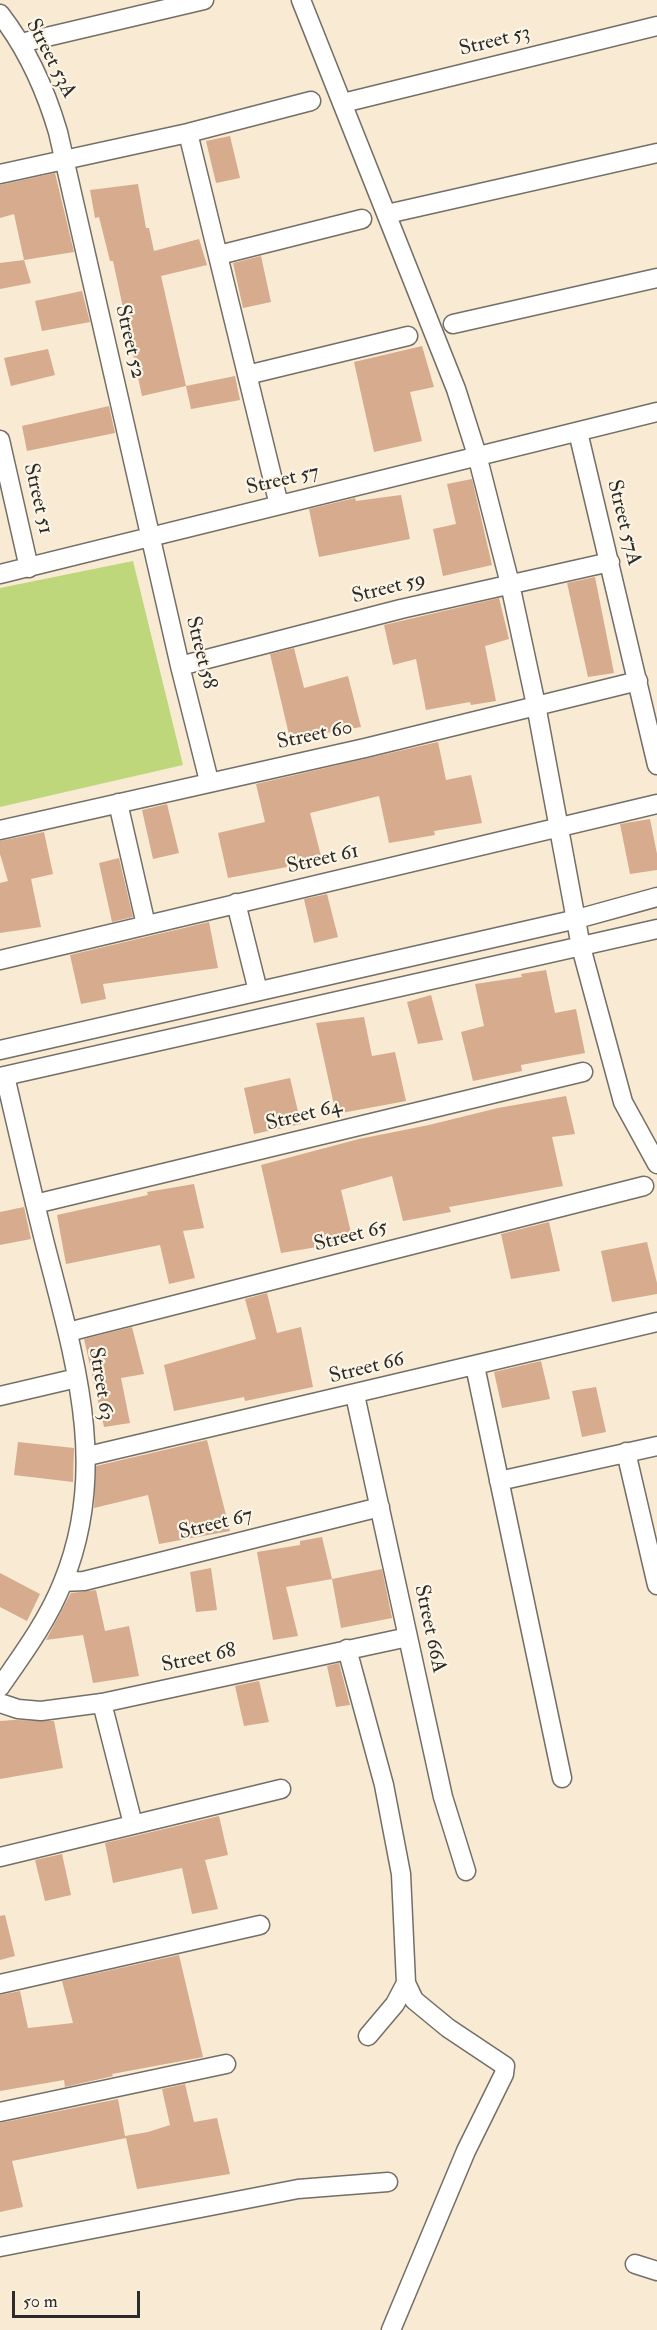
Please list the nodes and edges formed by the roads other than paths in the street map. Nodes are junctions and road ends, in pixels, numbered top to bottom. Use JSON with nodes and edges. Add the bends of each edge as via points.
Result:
{"nodes":[{"id":1,"x":204,"y":0,"type":"edge"},
{"id":2,"x":301,"y":0,"type":"edge"},
{"id":3,"x":0,"y":14,"type":"edge"},
{"id":4,"x":657,"y":26,"type":"edge"},
{"id":5,"x":21,"y":43,"type":"junction"},
{"id":6,"x":310,"y":102,"type":"dead end"},
{"id":7,"x":343,"y":103,"type":"junction"},
{"id":8,"x":188,"y":133,"type":"junction"},
{"id":9,"x":657,"y":153,"type":"edge"},
{"id":10,"x":64,"y":160,"type":"junction"},
{"id":11,"x":0,"y":174,"type":"edge"},
{"id":12,"x":387,"y":214,"type":"junction"},
{"id":13,"x":362,"y":219,"type":"dead end"},
{"id":14,"x":219,"y":255,"type":"junction"},
{"id":15,"x":657,"y":278,"type":"edge"},
{"id":16,"x":453,"y":324,"type":"dead end"},
{"id":17,"x":408,"y":336,"type":"dead end"},
{"id":18,"x":247,"y":375,"type":"junction"},
{"id":19,"x":657,"y":412,"type":"edge"},
{"id":20,"x":578,"y":432,"type":"junction"},
{"id":21,"x":0,"y":440,"type":"edge"},
{"id":22,"x":477,"y":455,"type":"junction"},
{"id":23,"x":279,"y":505,"type":"junction"},
{"id":24,"x":150,"y":535,"type":"junction"},
{"id":25,"x":610,"y":562,"type":"junction"},
{"id":26,"x":29,"y":568,"type":"junction"},
{"id":27,"x":0,"y":574,"type":"edge"},
{"id":28,"x":510,"y":584,"type":"junction"},
{"id":29,"x":180,"y":666,"type":"junction"},
{"id":30,"x":638,"y":681,"type":"junction"},
{"id":31,"x":536,"y":705,"type":"junction"},
{"id":32,"x":657,"y":765,"type":"edge"},
{"id":33,"x":209,"y":781,"type":"junction"},
{"id":34,"x":118,"y":803,"type":"junction"},
{"id":35,"x":657,"y":804,"type":"edge"},
{"id":36,"x":560,"y":826,"type":"junction"},
{"id":37,"x":0,"y":830,"type":"edge"},
{"id":38,"x":657,"y":897,"type":"edge"},
{"id":39,"x":236,"y":903,"type":"junction"},
{"id":40,"x":577,"y":919,"type":"junction"},
{"id":41,"x":146,"y":925,"type":"junction"},
{"id":42,"x":657,"y":929,"type":"edge"},
{"id":43,"x":581,"y":947,"type":"junction"},
{"id":44,"x":0,"y":960,"type":"edge"},
{"id":45,"x":258,"y":991,"type":"junction"},
{"id":46,"x":0,"y":1050,"type":"edge"},
{"id":47,"x":583,"y":1072,"type":"dead end"},
{"id":48,"x":2,"y":1077,"type":"edge"},
{"id":49,"x":657,"y":1164,"type":"edge"},
{"id":50,"x":644,"y":1186,"type":"dead end"},
{"id":51,"x":35,"y":1204,"type":"junction"},
{"id":52,"x":657,"y":1322,"type":"edge"},
{"id":53,"x":68,"y":1332,"type":"junction"},
{"id":54,"x":475,"y":1366,"type":"junction"},
{"id":55,"x":77,"y":1378,"type":"junction"},
{"id":56,"x":356,"y":1395,"type":"junction"},
{"id":57,"x":0,"y":1396,"type":"edge"},
{"id":58,"x":657,"y":1446,"type":"edge"},
{"id":59,"x":626,"y":1452,"type":"junction"},
{"id":60,"x":88,"y":1456,"type":"junction"},
{"id":61,"x":499,"y":1481,"type":"junction"},
{"id":62,"x":380,"y":1507,"type":"junction"},
{"id":63,"x":63,"y":1582,"type":"junction"},
{"id":64,"x":657,"y":1586,"type":"edge"},
{"id":65,"x":408,"y":1637,"type":"junction"},
{"id":66,"x":346,"y":1649,"type":"junction"},
{"id":67,"x":0,"y":1687,"type":"edge"},
{"id":68,"x":0,"y":1703,"type":"edge"},
{"id":69,"x":102,"y":1703,"type":"junction"},
{"id":70,"x":562,"y":1778,"type":"dead end"},
{"id":71,"x":281,"y":1789,"type":"dead end"},
{"id":72,"x":134,"y":1824,"type":"junction"},
{"id":73,"x":0,"y":1857,"type":"edge"},
{"id":74,"x":465,"y":1871,"type":"dead end"},
{"id":75,"x":260,"y":1925,"type":"dead end"},
{"id":76,"x":406,"y":1983,"type":"junction"},
{"id":77,"x":0,"y":1984,"type":"edge"},
{"id":78,"x":368,"y":2036,"type":"dead end"},
{"id":79,"x":226,"y":2064,"type":"dead end"},
{"id":80,"x":0,"y":2112,"type":"edge"},
{"id":81,"x":388,"y":2182,"type":"dead end"},
{"id":82,"x":0,"y":2247,"type":"edge"},
{"id":83,"x":634,"y":2264,"type":"dead end"},
{"id":84,"x":657,"y":2271,"type":"edge"},
{"id":85,"x":392,"y":2330,"type":"edge"}],
"edges":[{"from":1,"to":5,"type":"street"},
{"from":2,"to":7,"type":"street"},
{"from":3,"to":5,"type":"street","name":"Street 53A"},
{"from":4,"to":7,"type":"street","name":"Street 53"},
{"from":5,"to":10,"type":"street","name":"Street 53A","via":[[47,94]]},
{"from":6,"to":8,"type":"street"},
{"from":7,"to":12,"type":"street"},
{"from":8,"to":10,"type":"street"},
{"from":8,"to":14,"type":"street"},
{"from":9,"to":12,"type":"street"},
{"from":10,"to":11,"type":"street"},
{"from":10,"to":24,"type":"street","name":"Street 52"},
{"from":12,"to":22,"type":"street","via":[[456,389]]},
{"from":13,"to":14,"type":"street"},
{"from":14,"to":18,"type":"street"},
{"from":15,"to":16,"type":"street"},
{"from":17,"to":18,"type":"street"},
{"from":18,"to":23,"type":"street"},
{"from":19,"to":20,"type":"street","name":"Street 57"},
{"from":20,"to":22,"type":"street","name":"Street 57"},
{"from":20,"to":25,"type":"street","name":"Street 57A"},
{"from":21,"to":26,"type":"street","name":"Street 51"},
{"from":22,"to":23,"type":"street","name":"Street 57"},
{"from":22,"to":28,"type":"street"},
{"from":23,"to":24,"type":"street","name":"Street 57"},
{"from":24,"to":26,"type":"street","name":"Street 57"},
{"from":24,"to":29,"type":"street","name":"Street 58"},
{"from":25,"to":28,"type":"street","name":"Street 59"},
{"from":25,"to":30,"type":"street","name":"Street 57A"},
{"from":26,"to":27,"type":"street","name":"Street 57"},
{"from":28,"to":29,"type":"street","name":"Street 59"},
{"from":28,"to":31,"type":"street"},
{"from":29,"to":33,"type":"street","name":"Street 58"},
{"from":30,"to":31,"type":"street","name":"Street 60"},
{"from":30,"to":32,"type":"street","name":"Street 57A"},
{"from":31,"to":33,"type":"street","name":"Street 60","via":[[365,748]]},
{"from":31,"to":36,"type":"street"},
{"from":33,"to":34,"type":"street","name":"Street 60"},
{"from":34,"to":37,"type":"street","name":"Street 60"},
{"from":34,"to":41,"type":"street"},
{"from":35,"to":36,"type":"street","name":"Street 61"},
{"from":36,"to":39,"type":"street","name":"Street 61"},
{"from":36,"to":40,"type":"street"},
{"from":38,"to":40,"type":"street"},
{"from":39,"to":41,"type":"street","name":"Street 61"},
{"from":39,"to":45,"type":"street"},
{"from":40,"to":43,"type":"street"},
{"from":40,"to":45,"type":"street"},
{"from":41,"to":44,"type":"street","name":"Street 61"},
{"from":42,"to":43,"type":"street"},
{"from":43,"to":48,"type":"street"},
{"from":43,"to":49,"type":"street","via":[[624,1102]]},
{"from":45,"to":46,"type":"street"},
{"from":47,"to":51,"type":"street","name":"Street 64"},
{"from":48,"to":51,"type":"street","name":"Street 63"},
{"from":50,"to":53,"type":"street","name":"Street 65"},
{"from":51,"to":53,"type":"street","name":"Street 63"},
{"from":52,"to":54,"type":"street","name":"Street 66"},
{"from":53,"to":55,"type":"street","name":"Street 63"},
{"from":54,"to":56,"type":"street","name":"Street 66"},
{"from":54,"to":61,"type":"street"},
{"from":55,"to":57,"type":"street"},
{"from":55,"to":60,"type":"street","name":"Street 63"},
{"from":56,"to":60,"type":"street","name":"Street 66"},
{"from":56,"to":62,"type":"street","name":"Street 66A"},
{"from":58,"to":59,"type":"street"},
{"from":59,"to":61,"type":"street"},
{"from":59,"to":64,"type":"street"},
{"from":60,"to":63,"type":"street","name":"Street 63","via":[[75,1543]]},
{"from":61,"to":70,"type":"street"},
{"from":62,"to":63,"type":"street","name":"Street 67","via":[[84,1581]]},
{"from":62,"to":65,"type":"street","name":"Street 66A"},
{"from":63,"to":67,"type":"street","name":"Street 63","via":[[35,1636]]},
{"from":65,"to":66,"type":"street","name":"Street 68"},
{"from":65,"to":74,"type":"street","name":"Street 66A"},
{"from":66,"to":69,"type":"street","name":"Street 68"},
{"from":66,"to":76,"type":"street","via":[[395,1834],[401,1874]]},
{"from":68,"to":69,"type":"street","name":"Street 68","via":[[41,1712]]},
{"from":69,"to":72,"type":"street"},
{"from":71,"to":72,"type":"street"},
{"from":72,"to":73,"type":"street"},
{"from":75,"to":77,"type":"street"},
{"from":76,"to":78,"type":"street","via":[[395,2004]]},
{"from":76,"to":85,"type":"street","via":[[414,2000],[505,2066]]},
{"from":79,"to":80,"type":"street"},
{"from":81,"to":82,"type":"street","via":[[298,2189]]},
{"from":83,"to":84,"type":"street"}]}
